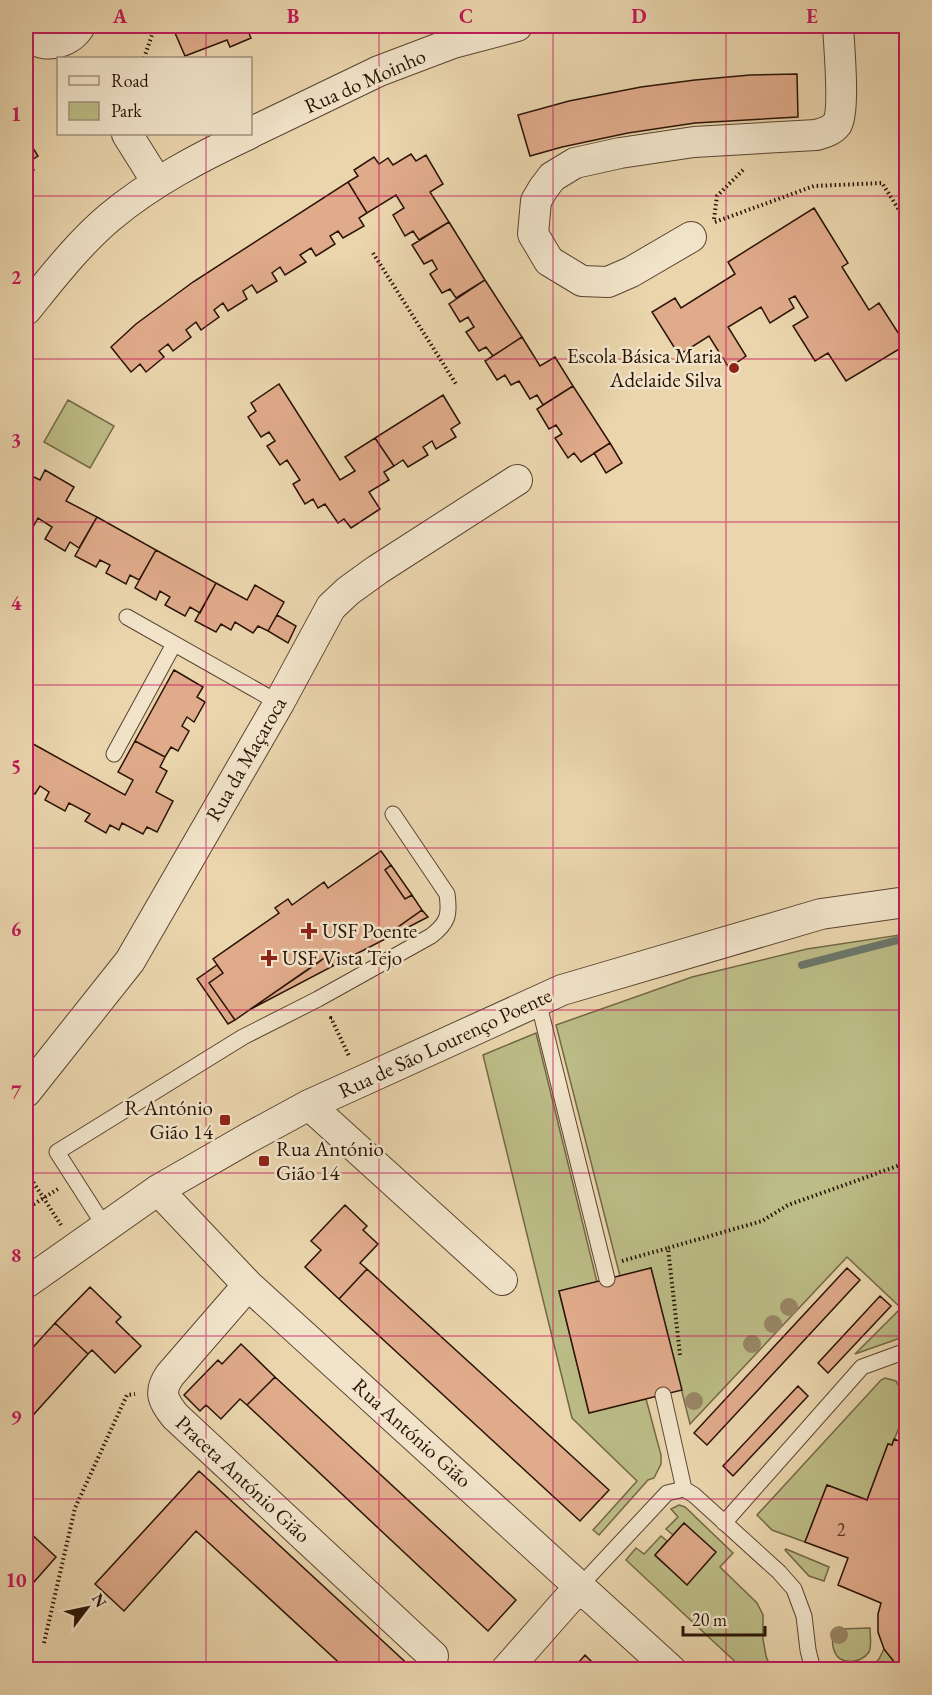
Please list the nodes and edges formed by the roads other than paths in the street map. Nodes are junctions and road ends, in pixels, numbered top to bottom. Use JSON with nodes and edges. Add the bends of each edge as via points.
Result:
{"nodes":[{"id":1,"x":517,"y":26,"type":"edge"},
{"id":2,"x":838,"y":26,"type":"edge"},
{"id":3,"x":26,"y":30,"type":"edge"},
{"id":4,"x":76,"y":41,"type":"edge"},
{"id":5,"x":252,"y":132,"type":"edge"},
{"id":6,"x":128,"y":135,"type":"edge"},
{"id":7,"x":246,"y":135,"type":"edge"},
{"id":8,"x":157,"y":182,"type":"junction"},
{"id":9,"x":691,"y":237,"type":"dead end"},
{"id":10,"x":26,"y":309,"type":"edge"},
{"id":11,"x":517,"y":480,"type":"dead end"},
{"id":12,"x":127,"y":617,"type":"dead end"},
{"id":13,"x":174,"y":644,"type":"junction"},
{"id":14,"x":279,"y":703,"type":"junction"},
{"id":15,"x":114,"y":754,"type":"dead end"},
{"id":16,"x":393,"y":814,"type":"dead end"},
{"id":17,"x":906,"y":902,"type":"edge"},
{"id":18,"x":538,"y":1001,"type":"junction"},
{"id":19,"x":26,"y":1091,"type":"edge"},
{"id":20,"x":309,"y":1106,"type":"junction"},
{"id":21,"x":158,"y":1190,"type":"junction"},
{"id":22,"x":105,"y":1227,"type":"junction"},
{"id":23,"x":605,"y":1273,"type":"road end"},
{"id":24,"x":502,"y":1280,"type":"dead end"},
{"id":25,"x":26,"y":1283,"type":"edge"},
{"id":26,"x":249,"y":1285,"type":"junction"},
{"id":27,"x":905,"y":1357,"type":"edge"},
{"id":28,"x":663,"y":1395,"type":"dead end"},
{"id":29,"x":684,"y":1489,"type":"junction"},
{"id":30,"x":724,"y":1523,"type":"junction"},
{"id":31,"x":580,"y":1586,"type":"junction"},
{"id":32,"x":433,"y":1656,"type":"dead end"},
{"id":33,"x":506,"y":1670,"type":"edge"},
{"id":34,"x":671,"y":1670,"type":"edge"},
{"id":35,"x":813,"y":1670,"type":"edge"}],
"edges":[{"from":1,"to":5,"type":"street","name":"Rua do Moinho","via":[[453,43],[379,71]]},
{"from":2,"to":9,"type":"street","via":[[841,109],[832,129],[816,135],[694,142],[575,163],[552,177],[536,201],[533,234],[549,261],[582,281],[608,282]]},
{"from":3,"to":4,"type":"street","via":[[43,43]]},
{"from":6,"to":8,"type":"street"},
{"from":7,"to":8,"type":"street","name":"Rua do Moinho"},
{"from":8,"to":10,"type":"street","name":"Rua do Moinho","via":[[95,231]]},
{"from":11,"to":14,"type":"street","name":"Rua da Maçaroca","via":[[348,591],[326,616]]},
{"from":12,"to":13,"type":"lane"},
{"from":13,"to":14,"type":"lane"},
{"from":13,"to":15,"type":"lane"},
{"from":14,"to":19,"type":"street","name":"Rua da Maçaroca","via":[[130,961]]},
{"from":16,"to":22,"type":"lane","via":[[447,894],[449,908],[442,928],[243,1037],[57,1152]]},
{"from":17,"to":18,"type":"street","name":"Rua de São Lourenço Poente","via":[[821,914],[562,990]]},
{"from":18,"to":20,"type":"street","name":"Rua de São Lourenço Poente"},
{"from":18,"to":23,"type":"lane"},
{"from":20,"to":21,"type":"street","name":"Rua de São Lourenço Poente"},
{"from":20,"to":24,"type":"street"},
{"from":21,"to":22,"type":"street","name":"Rua de São Lourenço Poente"},
{"from":21,"to":26,"type":"street","name":"Rua António Gião"},
{"from":22,"to":25,"type":"street","name":"Rua de São Lourenço Poente"},
{"from":26,"to":31,"type":"street","name":"Rua António Gião"},
{"from":26,"to":32,"type":"street","name":"Praceta António Gião","via":[[170,1375],[163,1389],[164,1399],[175,1416]]},
{"from":27,"to":30,"type":"lane","via":[[862,1367]]},
{"from":28,"to":29,"type":"lane"},
{"from":29,"to":30,"type":"lane"},
{"from":29,"to":31,"type":"lane","via":[[661,1498]]},
{"from":30,"to":35,"type":"lane","via":[[794,1589],[804,1616]]},
{"from":31,"to":33,"type":"street"},
{"from":31,"to":34,"type":"street","name":"Rua António Gião"}]}
